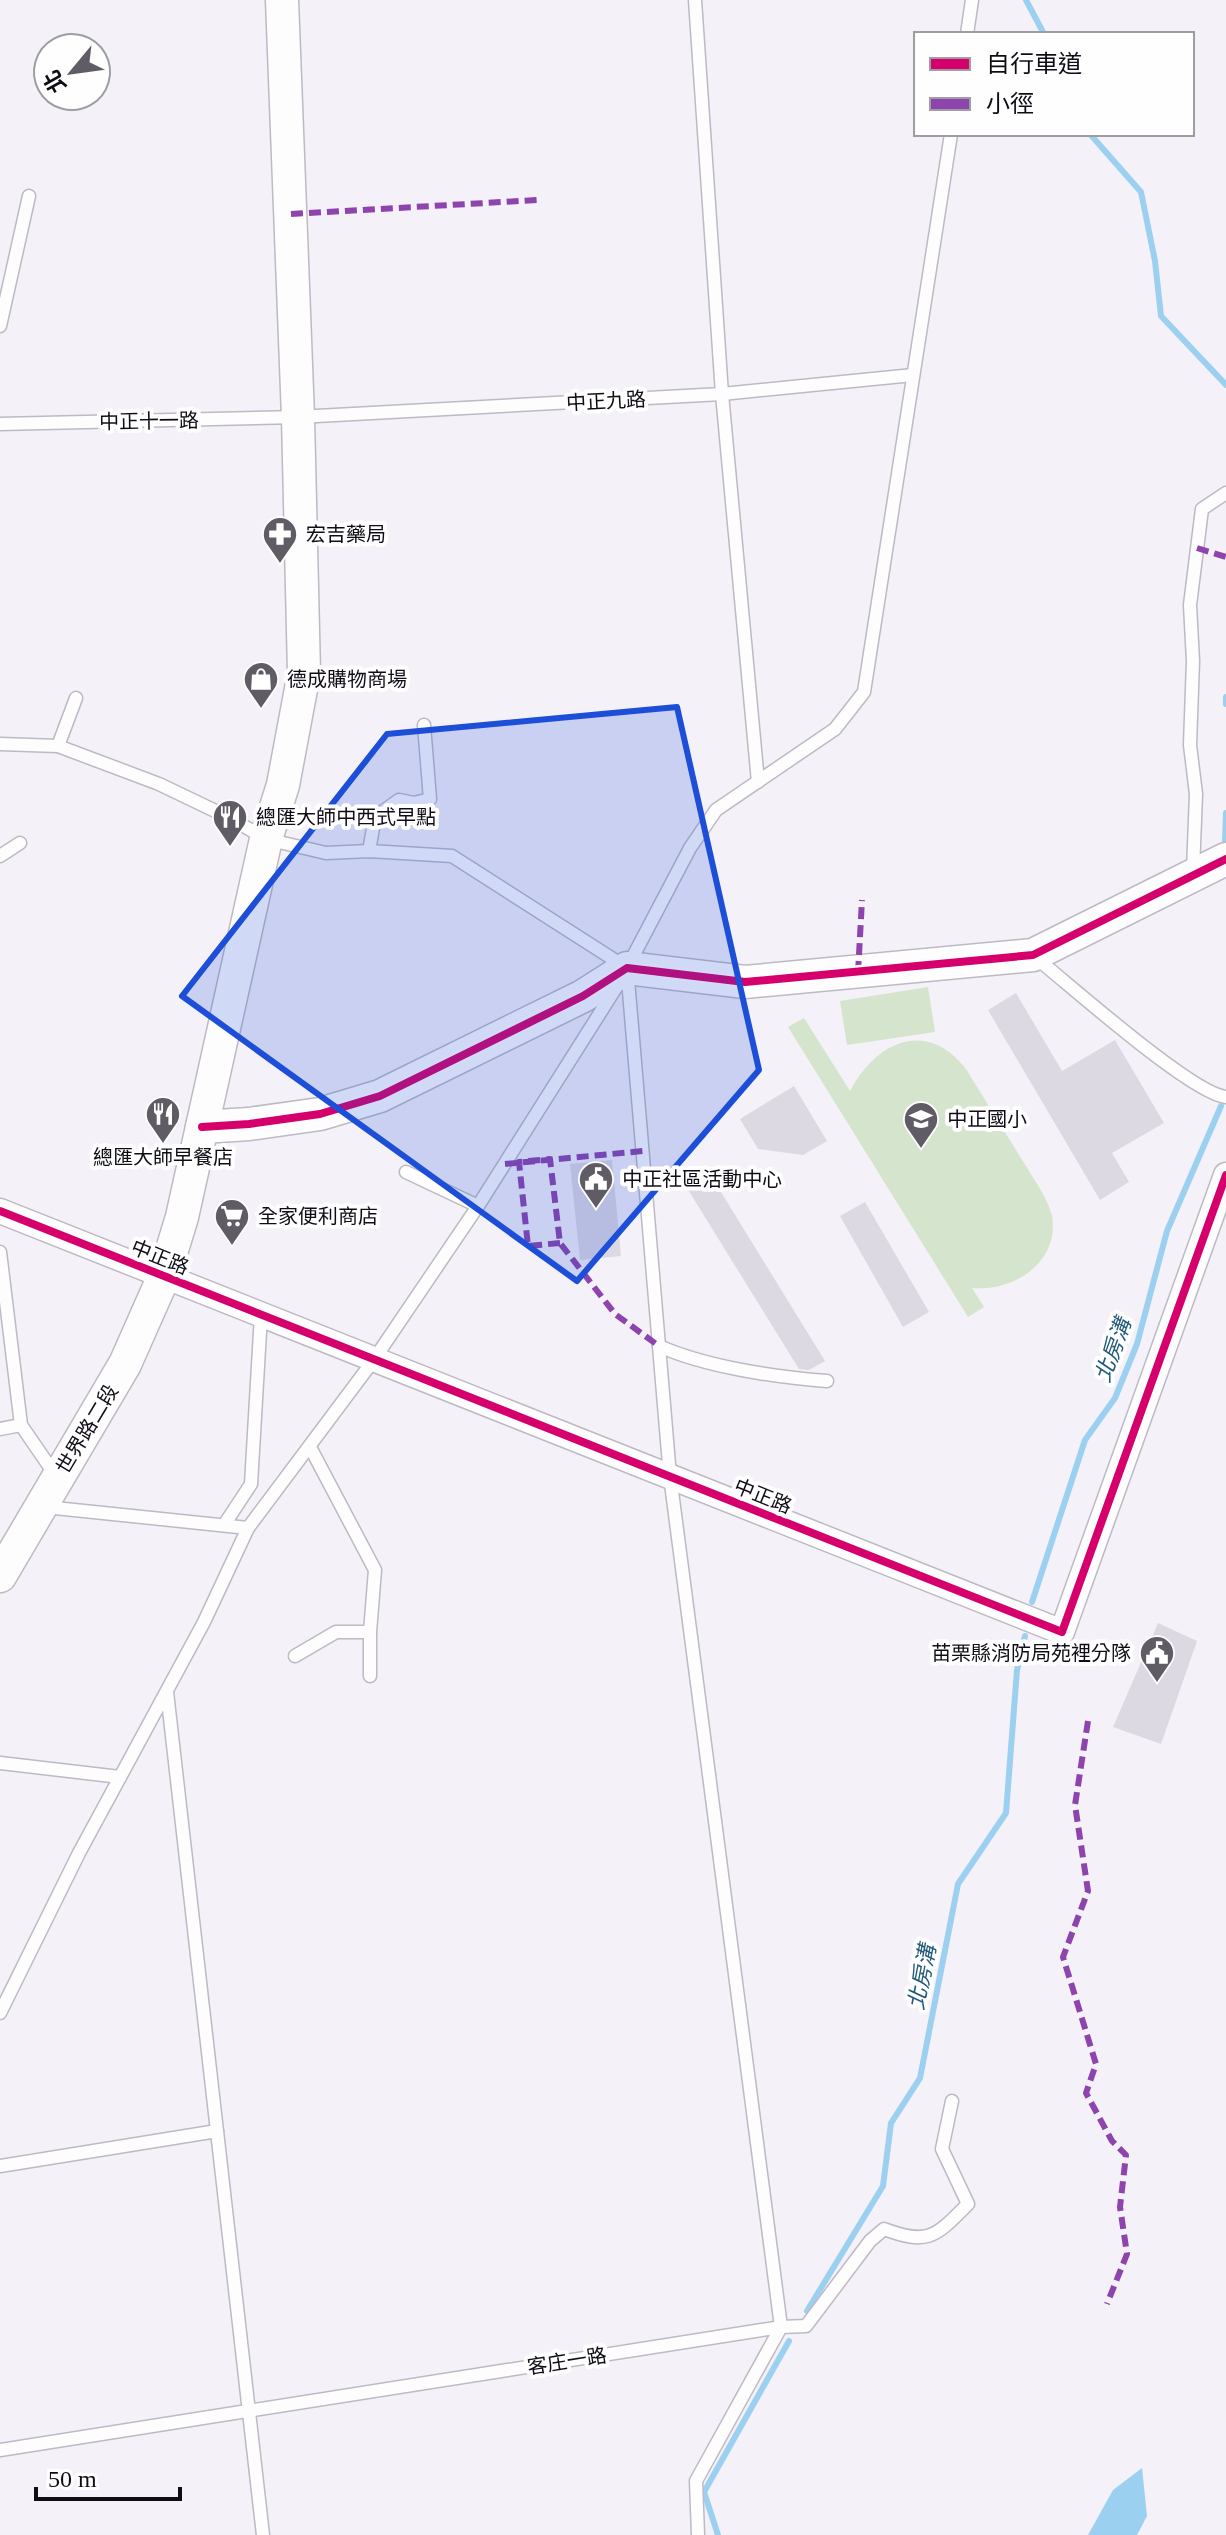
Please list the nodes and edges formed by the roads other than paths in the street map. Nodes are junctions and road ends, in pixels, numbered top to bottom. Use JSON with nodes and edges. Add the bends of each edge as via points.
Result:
{"nodes":[{"id":1,"x":282,"y":0,"type":"edge"},
{"id":2,"x":695,"y":0,"type":"edge"},
{"id":3,"x":972,"y":0,"type":"edge"},
{"id":4,"x":967,"y":32,"type":"edge"},
{"id":5,"x":951,"y":136,"type":"edge"},
{"id":6,"x":29,"y":196,"type":"dead end"},
{"id":7,"x":0,"y":326,"type":"edge"},
{"id":8,"x":913,"y":375,"type":"junction"},
{"id":9,"x":722,"y":394,"type":"junction"},
{"id":10,"x":298,"y":417,"type":"junction"},
{"id":11,"x":0,"y":424,"type":"edge"},
{"id":12,"x":1226,"y":493,"type":"edge"},
{"id":13,"x":76,"y":698,"type":"dead end"},
{"id":14,"x":424,"y":725,"type":"dead end"},
{"id":15,"x":0,"y":744,"type":"edge"},
{"id":16,"x":58,"y":746,"type":"junction"},
{"id":17,"x":758,"y":782,"type":"junction"},
{"id":18,"x":266,"y":839,"type":"junction"},
{"id":19,"x":20,"y":843,"type":"dead end"},
{"id":20,"x":369,"y":851,"type":"junction"},
{"id":21,"x":0,"y":856,"type":"edge"},
{"id":22,"x":1226,"y":859,"type":"edge"},
{"id":23,"x":1192,"y":874,"type":"junction"},
{"id":24,"x":1033,"y":955,"type":"junction"},
{"id":25,"x":627,"y":968,"type":"junction"},
{"id":26,"x":1226,"y":1097,"type":"edge"},
{"id":27,"x":202,"y":1127,"type":"junction"},
{"id":28,"x":406,"y":1172,"type":"dead end"},
{"id":29,"x":1226,"y":1175,"type":"edge"},
{"id":30,"x":478,"y":1206,"type":"junction"},
{"id":31,"x":0,"y":1211,"type":"edge"},
{"id":32,"x":0,"y":1252,"type":"edge"},
{"id":33,"x":164,"y":1276,"type":"junction"},
{"id":34,"x":261,"y":1315,"type":"junction"},
{"id":35,"x":659,"y":1346,"type":"junction"},
{"id":36,"x":373,"y":1361,"type":"junction"},
{"id":37,"x":827,"y":1381,"type":"dead end"},
{"id":38,"x":21,"y":1425,"type":"junction"},
{"id":39,"x":0,"y":1429,"type":"edge"},
{"id":40,"x":310,"y":1447,"type":"junction"},
{"id":41,"x":670,"y":1476,"type":"junction"},
{"id":42,"x":58,"y":1479,"type":"junction"},
{"id":43,"x":42,"y":1507,"type":"junction"},
{"id":44,"x":224,"y":1525,"type":"junction"},
{"id":45,"x":248,"y":1528,"type":"junction"},
{"id":46,"x":0,"y":1576,"type":"edge"},
{"id":47,"x":370,"y":1632,"type":"junction"},
{"id":48,"x":295,"y":1656,"type":"dead end"},
{"id":49,"x":370,"y":1676,"type":"dead end"},
{"id":50,"x":167,"y":1691,"type":"junction"},
{"id":51,"x":0,"y":1763,"type":"edge"},
{"id":52,"x":120,"y":1777,"type":"junction"},
{"id":53,"x":0,"y":2013,"type":"edge"},
{"id":54,"x":952,"y":2101,"type":"dead end"},
{"id":55,"x":217,"y":2131,"type":"junction"},
{"id":56,"x":0,"y":2166,"type":"edge"},
{"id":57,"x":781,"y":2327,"type":"junction"},
{"id":58,"x":249,"y":2411,"type":"junction"},
{"id":59,"x":0,"y":2450,"type":"edge"},
{"id":60,"x":263,"y":2535,"type":"edge"},
{"id":61,"x":698,"y":2535,"type":"edge"}],
"edges":[{"from":1,"to":10,"type":"main road","name":"世界路二段"},
{"from":2,"to":9,"type":"lane"},
{"from":3,"to":4,"type":"lane"},
{"from":5,"to":8,"type":"lane"},
{"from":6,"to":7,"type":"lane"},
{"from":8,"to":9,"type":"lane","name":"中正九路"},
{"from":8,"to":17,"type":"lane","via":[[864,692],[835,729]]},
{"from":9,"to":10,"type":"lane","name":"中正九路"},
{"from":9,"to":17,"type":"lane"},
{"from":10,"to":11,"type":"lane","name":"中正十一路"},
{"from":10,"to":18,"type":"main road","name":"世界路二段","via":[[304,673],[283,785]]},
{"from":12,"to":23,"type":"lane","via":[[1202,509],[1190,605],[1190,745],[1196,794]]},
{"from":13,"to":16,"type":"lane"},
{"from":14,"to":20,"type":"lane","via":[[430,799],[399,800],[375,817]]},
{"from":15,"to":16,"type":"lane"},
{"from":16,"to":18,"type":"lane","via":[[159,784]]},
{"from":17,"to":25,"type":"lane","via":[[716,810],[690,848]]},
{"from":18,"to":20,"type":"lane","via":[[326,853]]},
{"from":18,"to":27,"type":"main road","name":"世界路二段"},
{"from":19,"to":21,"type":"lane"},
{"from":20,"to":25,"type":"lane","via":[[452,856]]},
{"from":22,"to":23,"type":"main road"},
{"from":23,"to":24,"type":"main road"},
{"from":24,"to":25,"type":"main road","via":[[745,982]]},
{"from":24,"to":26,"type":"lane","via":[[1187,1079]]},
{"from":25,"to":27,"type":"main road","via":[[583,996],[380,1096],[320,1114]]},
{"from":25,"to":30,"type":"lane"},
{"from":25,"to":35,"type":"lane"},
{"from":27,"to":33,"type":"main road","name":"世界路二段"},
{"from":28,"to":30,"type":"lane"},
{"from":29,"to":41,"type":"street","name":"中正路","via":[[1062,1632]]},
{"from":30,"to":36,"type":"lane"},
{"from":31,"to":33,"type":"street","name":"中正路"},
{"from":32,"to":38,"type":"lane"},
{"from":33,"to":34,"type":"street","name":"中正路"},
{"from":33,"to":42,"type":"main road","name":"世界路二段","via":[[125,1364]]},
{"from":34,"to":36,"type":"street","name":"中正路"},
{"from":34,"to":44,"type":"lane","via":[[251,1484]]},
{"from":35,"to":37,"type":"lane","via":[[785,1378]]},
{"from":35,"to":41,"type":"lane"},
{"from":36,"to":40,"type":"lane"},
{"from":36,"to":41,"type":"street","name":"中正路"},
{"from":38,"to":39,"type":"lane"},
{"from":38,"to":42,"type":"lane"},
{"from":40,"to":45,"type":"lane"},
{"from":40,"to":47,"type":"lane","via":[[375,1570]]},
{"from":41,"to":57,"type":"lane"},
{"from":42,"to":43,"type":"main road","name":"世界路二段"},
{"from":43,"to":44,"type":"lane"},
{"from":43,"to":46,"type":"main road","name":"世界路二段"},
{"from":44,"to":45,"type":"lane"},
{"from":45,"to":50,"type":"lane"},
{"from":47,"to":48,"type":"lane","via":[[336,1632]]},
{"from":47,"to":49,"type":"lane"},
{"from":50,"to":52,"type":"lane"},
{"from":50,"to":55,"type":"lane"},
{"from":51,"to":52,"type":"lane"},
{"from":52,"to":53,"type":"lane"},
{"from":54,"to":57,"type":"lane","name":"客庄一路","via":[[942,2149],[968,2204],[940,2232],[910,2239],[884,2229],[806,2326]]},
{"from":55,"to":56,"type":"lane"},
{"from":55,"to":58,"type":"lane"},
{"from":57,"to":58,"type":"lane","name":"客庄一路"},
{"from":57,"to":61,"type":"lane","via":[[696,2481]]},
{"from":58,"to":59,"type":"lane","name":"客庄一路"},
{"from":58,"to":60,"type":"lane"}]}
